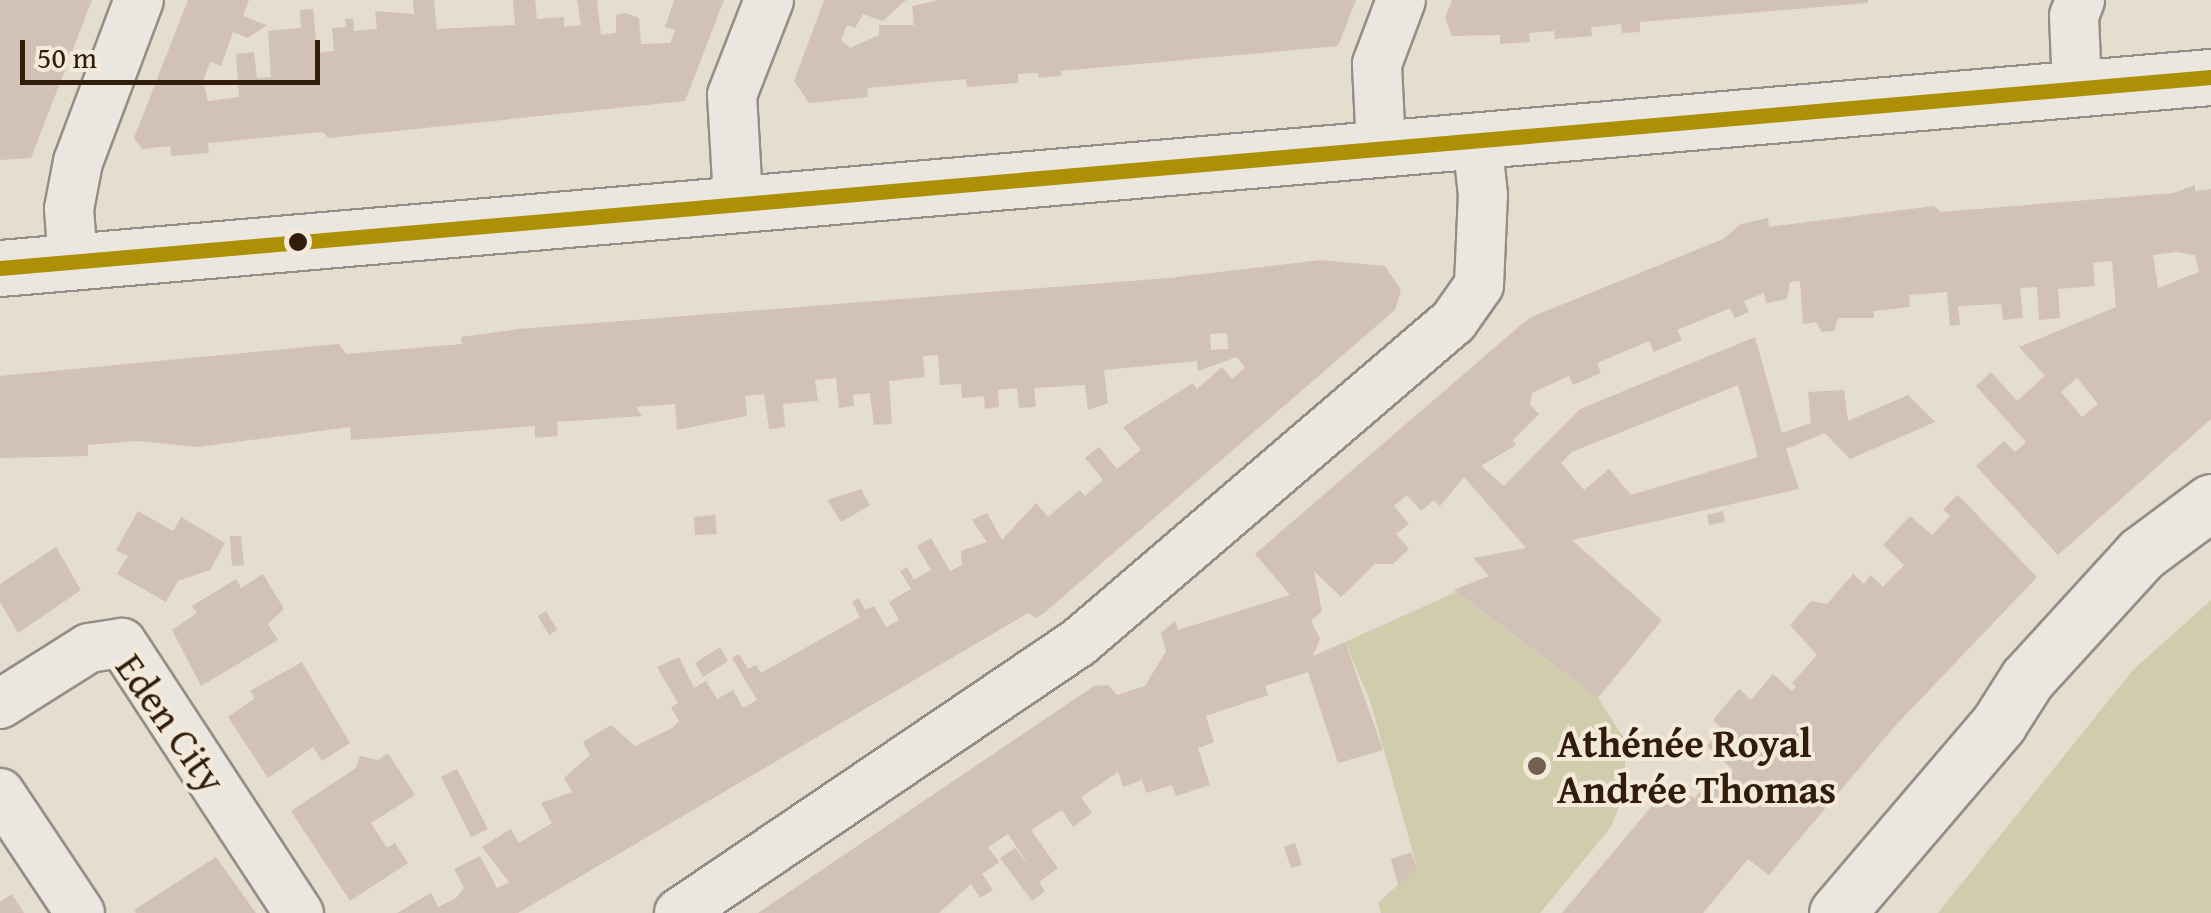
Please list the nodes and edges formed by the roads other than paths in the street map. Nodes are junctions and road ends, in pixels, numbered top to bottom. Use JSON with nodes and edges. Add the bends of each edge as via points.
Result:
{"nodes":[{"id":1,"x":139,"y":0,"type":"edge"},
{"id":2,"x":769,"y":0,"type":"edge"},
{"id":3,"x":1401,"y":0,"type":"edge"},
{"id":4,"x":2080,"y":0,"type":"edge"},
{"id":5,"x":2211,"y":77,"type":"edge"},
{"id":6,"x":2077,"y":88,"type":"junction"},
{"id":7,"x":1478,"y":140,"type":"junction"},
{"id":8,"x":1381,"y":148,"type":"junction"},
{"id":9,"x":738,"y":200,"type":"junction"},
{"id":10,"x":73,"y":262,"type":"junction"},
{"id":11,"x":0,"y":268,"type":"edge"},
{"id":12,"x":2211,"y":502,"type":"edge"},
{"id":13,"x":2211,"y":537,"type":"edge"},
{"id":14,"x":0,"y":704,"type":"edge"},
{"id":15,"x":1999,"y":723,"type":"junction"},
{"id":16,"x":0,"y":793,"type":"edge"},
{"id":17,"x":80,"y":913,"type":"edge"},
{"id":18,"x":298,"y":913,"type":"edge"},
{"id":19,"x":679,"y":913,"type":"edge"},
{"id":20,"x":1837,"y":913,"type":"edge"}],
"edges":[{"from":1,"to":10,"type":"street","via":[[78,162],[69,209]]},
{"from":2,"to":9,"type":"street","via":[[732,95]]},
{"from":3,"to":8,"type":"street","via":[[1377,64]]},
{"from":4,"to":6,"type":"street","via":[[2074,16]]},
{"from":5,"to":6,"type":"street"},
{"from":6,"to":7,"type":"street"},
{"from":7,"to":8,"type":"street"},
{"from":7,"to":19,"type":"street","via":[[1484,195],[1480,285],[1453,322],[1078,643]]},
{"from":8,"to":9,"type":"street"},
{"from":9,"to":10,"type":"street"},
{"from":10,"to":11,"type":"street"},
{"from":12,"to":15,"type":"street","via":[[2142,554],[2027,679]]},
{"from":13,"to":15,"type":"street","via":[[2044,694]]},
{"from":14,"to":18,"type":"street","name":"Eden City","via":[[89,648],[122,643]]},
{"from":15,"to":20,"type":"street"},
{"from":16,"to":17,"type":"street"}]}
